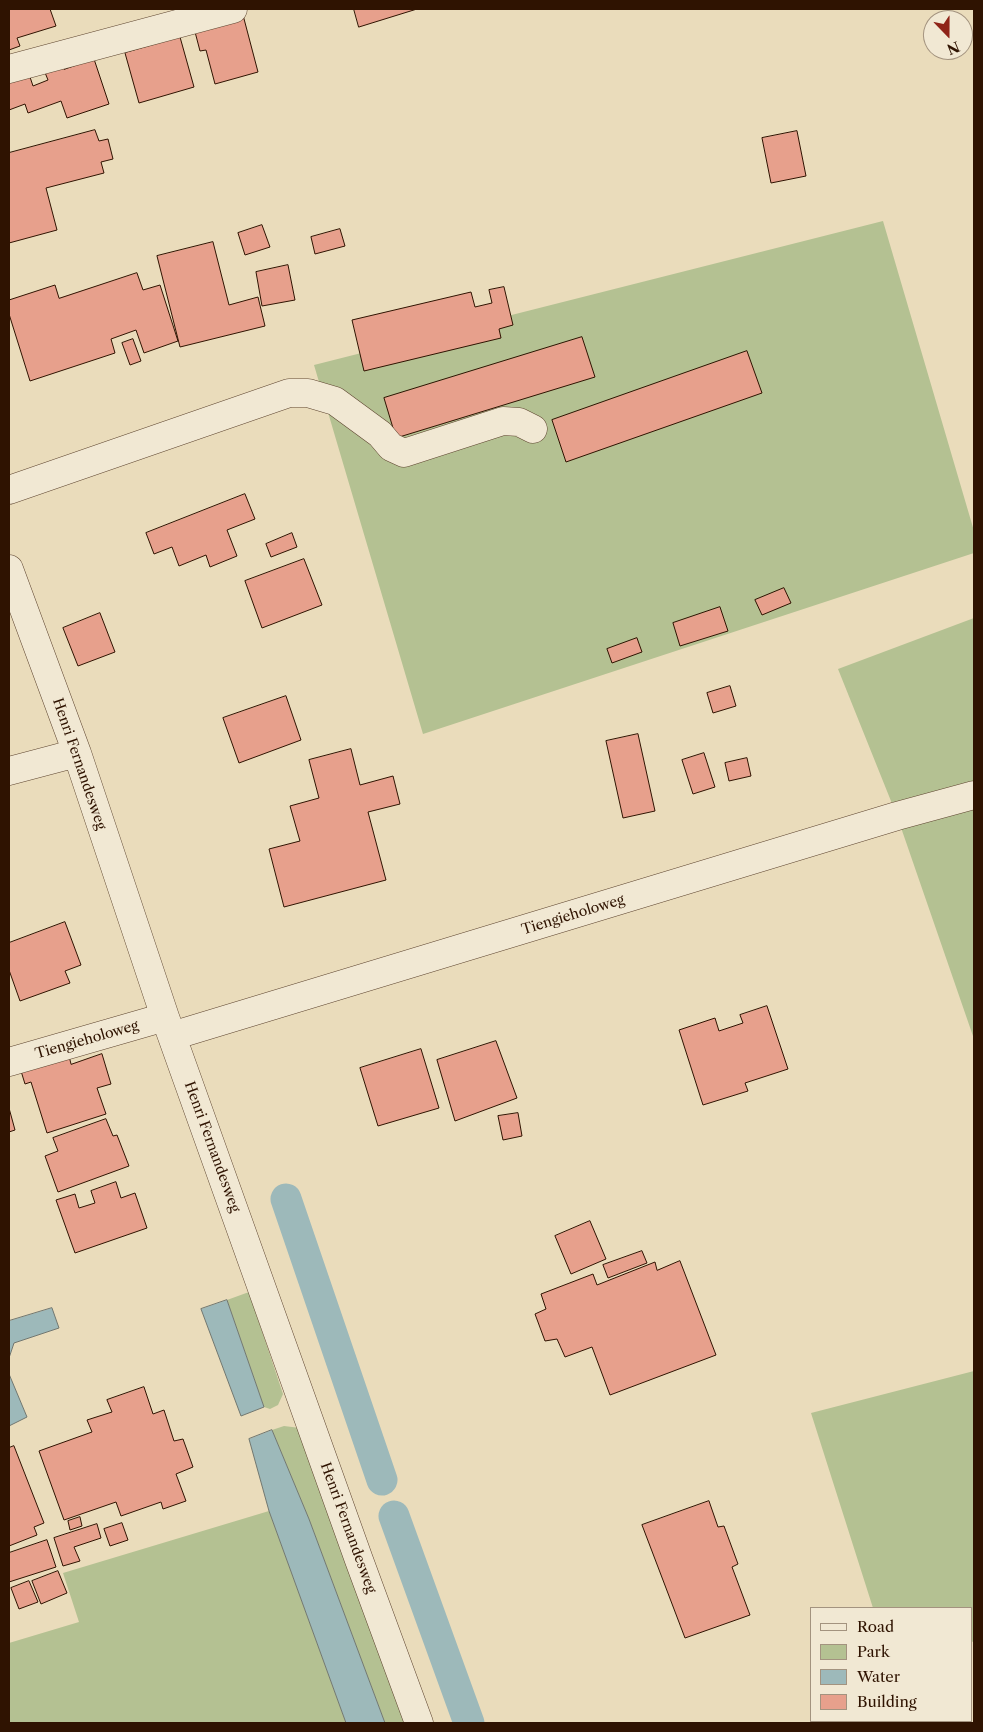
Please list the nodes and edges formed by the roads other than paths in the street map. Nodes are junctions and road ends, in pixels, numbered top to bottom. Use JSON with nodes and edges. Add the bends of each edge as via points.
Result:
{"nodes":[{"id":1,"x":233,"y":9,"type":"edge"},
{"id":2,"x":9,"y":69,"type":"edge"},
{"id":3,"x":533,"y":429,"type":"dead end"},
{"id":4,"x":9,"y":490,"type":"edge"},
{"id":5,"x":9,"y":569,"type":"edge"},
{"id":6,"x":77,"y":753,"type":"junction"},
{"id":7,"x":9,"y":771,"type":"edge"},
{"id":8,"x":974,"y":794,"type":"edge"},
{"id":9,"x":169,"y":1026,"type":"junction"},
{"id":10,"x":9,"y":1062,"type":"edge"},
{"id":11,"x":419,"y":1723,"type":"edge"}],
"edges":[{"from":1,"to":2,"type":"street"},
{"from":3,"to":4,"type":"street","via":[[519,422],[503,421],[404,453],[391,447],[380,434],[335,401],[308,393],[289,393]]},
{"from":5,"to":6,"type":"street","name":"Henri Fernandesweg"},
{"from":6,"to":7,"type":"street"},
{"from":6,"to":9,"type":"street","name":"Henri Fernandesweg"},
{"from":8,"to":9,"type":"street","name":"Tiengieholoweg"},
{"from":9,"to":10,"type":"street","name":"Tiengieholoweg"},
{"from":9,"to":11,"type":"street","name":"Henri Fernandesweg"}]}
